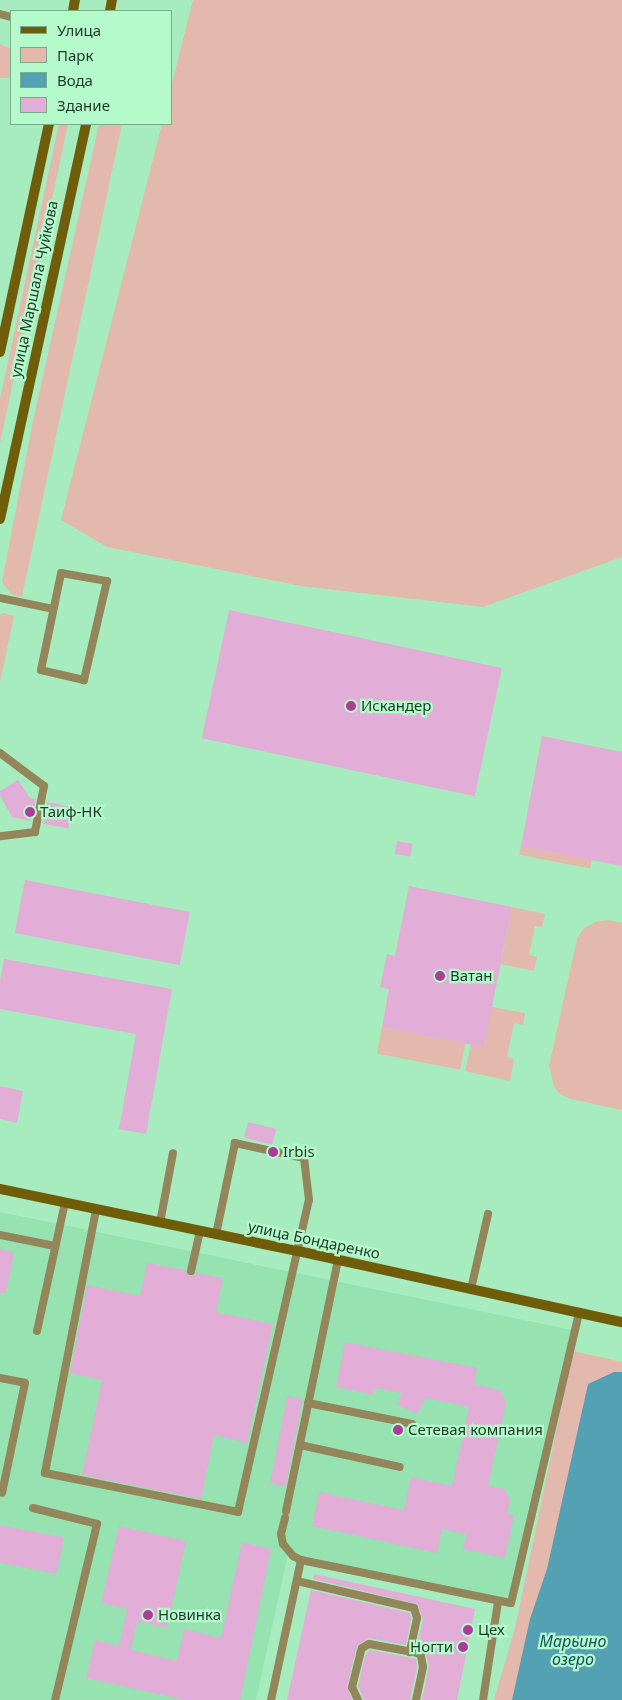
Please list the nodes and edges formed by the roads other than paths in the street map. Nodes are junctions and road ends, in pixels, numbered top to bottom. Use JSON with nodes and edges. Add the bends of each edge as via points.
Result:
{"nodes":[{"id":1,"x":49,"y":125,"type":"edge"},
{"id":2,"x":86,"y":125,"type":"edge"},
{"id":3,"x":0,"y":352,"type":"edge"},
{"id":4,"x":0,"y":519,"type":"edge"},
{"id":5,"x":0,"y":598,"type":"edge"},
{"id":6,"x":53,"y":608,"type":"junction"},
{"id":7,"x":0,"y":753,"type":"edge"},
{"id":8,"x":0,"y":836,"type":"edge"},
{"id":9,"x":173,"y":1153,"type":"dead end"},
{"id":10,"x":0,"y":1189,"type":"edge"},
{"id":11,"x":64,"y":1203,"type":"junction"},
{"id":12,"x":96,"y":1210,"type":"junction"},
{"id":13,"x":488,"y":1214,"type":"dead end"},
{"id":14,"x":160,"y":1223,"type":"junction"},
{"id":15,"x":200,"y":1232,"type":"junction"},
{"id":16,"x":0,"y":1235,"type":"edge"},
{"id":17,"x":216,"y":1235,"type":"junction"},
{"id":18,"x":55,"y":1246,"type":"junction"},
{"id":19,"x":298,"y":1250,"type":"junction"},
{"id":20,"x":338,"y":1260,"type":"junction"},
{"id":21,"x":191,"y":1271,"type":"dead end"},
{"id":22,"x":471,"y":1288,"type":"junction"},
{"id":23,"x":579,"y":1312,"type":"junction"},
{"id":24,"x":622,"y":1322,"type":"edge"},
{"id":25,"x":37,"y":1331,"type":"dead end"},
{"id":26,"x":0,"y":1378,"type":"edge"},
{"id":27,"x":308,"y":1404,"type":"junction"},
{"id":28,"x":412,"y":1424,"type":"dead end"},
{"id":29,"x":300,"y":1445,"type":"junction"},
{"id":30,"x":400,"y":1466,"type":"dead end"},
{"id":31,"x":2,"y":1493,"type":"dead end"},
{"id":32,"x":33,"y":1508,"type":"dead end"},
{"id":33,"x":301,"y":1560,"type":"junction"},
{"id":34,"x":296,"y":1581,"type":"junction"},
{"id":35,"x":498,"y":1602,"type":"junction"},
{"id":36,"x":410,"y":1652,"type":"junction"},
{"id":37,"x":55,"y":1700,"type":"edge"},
{"id":38,"x":271,"y":1700,"type":"edge"},
{"id":39,"x":358,"y":1700,"type":"edge"},
{"id":40,"x":416,"y":1700,"type":"edge"},
{"id":41,"x":483,"y":1700,"type":"edge"}],
"edges":[{"from":1,"to":3,"type":"main road","name":"улица Маршала Чуйкова"},
{"from":2,"to":4,"type":"main road","name":"улица Маршала Чуйкова"},
{"from":5,"to":6,"type":"lane"},
{"from":6,"to":6,"type":"lane","via":[[41,670],[84,680],[107,581],[61,573]]},
{"from":7,"to":8,"type":"lane","via":[[44,786],[34,832]]},
{"from":9,"to":14,"type":"lane"},
{"from":10,"to":11,"type":"main road","name":"улица Бондаренко"},
{"from":11,"to":12,"type":"main road","name":"улица Бондаренко"},
{"from":11,"to":18,"type":"lane"},
{"from":12,"to":14,"type":"main road","name":"улица Бондаренко"},
{"from":12,"to":19,"type":"lane","via":[[45,1473],[238,1512]]},
{"from":13,"to":22,"type":"lane"},
{"from":14,"to":15,"type":"main road","name":"улица Бондаренко"},
{"from":15,"to":17,"type":"main road","name":"улица Бондаренко"},
{"from":15,"to":21,"type":"lane"},
{"from":16,"to":18,"type":"lane"},
{"from":17,"to":19,"type":"main road","name":"улица Бондаренко"},
{"from":17,"to":19,"type":"lane","via":[[235,1143],[304,1158],[309,1200]]},
{"from":18,"to":25,"type":"lane"},
{"from":19,"to":20,"type":"main road","name":"улица Бондаренко"},
{"from":20,"to":22,"type":"main road","name":"улица Бондаренко"},
{"from":20,"to":27,"type":"lane"},
{"from":22,"to":23,"type":"main road","name":"улица Бондаренко"},
{"from":23,"to":24,"type":"main road","name":"улица Бондаренко"},
{"from":23,"to":35,"type":"lane","via":[[513,1601],[508,1604]]},
{"from":26,"to":31,"type":"lane","via":[[25,1384]]},
{"from":27,"to":28,"type":"lane"},
{"from":27,"to":29,"type":"lane"},
{"from":29,"to":30,"type":"lane"},
{"from":29,"to":33,"type":"lane","via":[[281,1534],[283,1544]]},
{"from":32,"to":37,"type":"lane","via":[[96,1524]]},
{"from":33,"to":34,"type":"lane"},
{"from":33,"to":35,"type":"lane"},
{"from":34,"to":36,"type":"lane","via":[[414,1608],[417,1618]]},
{"from":34,"to":38,"type":"lane"},
{"from":35,"to":41,"type":"lane"},
{"from":36,"to":39,"type":"lane","via":[[374,1644],[362,1648],[352,1687]]},
{"from":36,"to":40,"type":"lane","via":[[418,1653],[424,1662]]}]}
